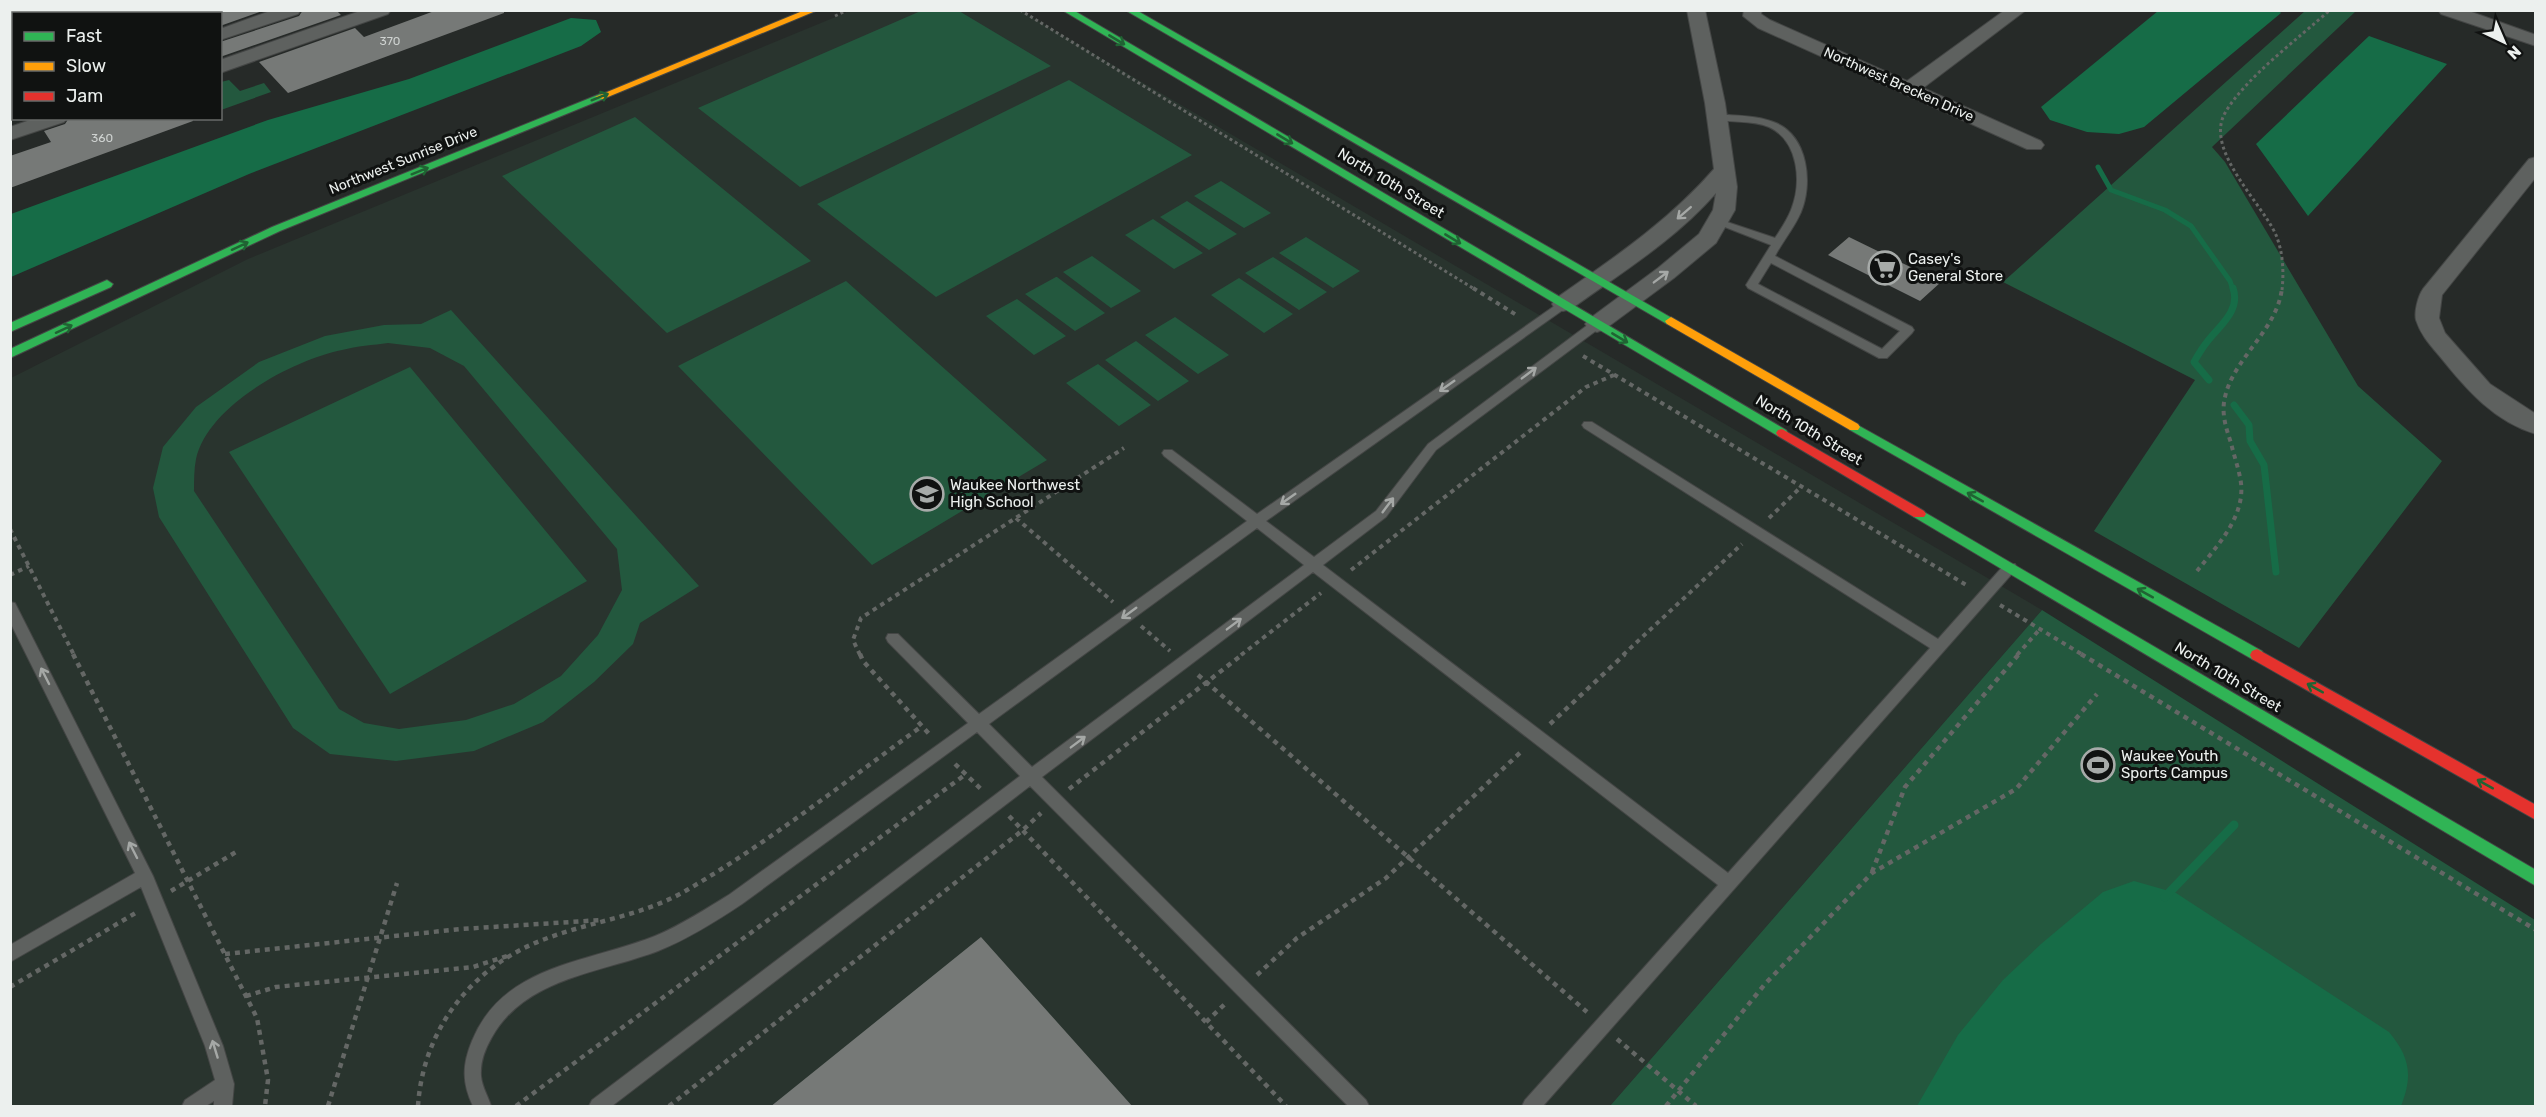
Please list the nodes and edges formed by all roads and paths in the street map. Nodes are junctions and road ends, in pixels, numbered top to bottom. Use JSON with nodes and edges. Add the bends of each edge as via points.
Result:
{"nodes":[{"id":1,"x":292,"y":10,"type":"edge"},
{"id":2,"x":382,"y":10,"type":"edge"},
{"id":3,"x":814,"y":10,"type":"edge"},
{"id":4,"x":1020,"y":10,"type":"edge"},
{"id":5,"x":1066,"y":10,"type":"edge"},
{"id":6,"x":1129,"y":10,"type":"edge"},
{"id":7,"x":1696,"y":10,"type":"edge"},
{"id":8,"x":2017,"y":10,"type":"edge"},
{"id":9,"x":2330,"y":10,"type":"edge"},
{"id":10,"x":2447,"y":10,"type":"edge"},
{"id":11,"x":1758,"y":17,"type":"edge"},
{"id":12,"x":222,"y":34,"type":"edge"},
{"id":13,"x":2535,"y":41,"type":"edge"},
{"id":14,"x":222,"y":66,"type":"edge"},
{"id":15,"x":1909,"y":89,"type":"junction"},
{"id":16,"x":1717,"y":117,"type":"junction"},
{"id":17,"x":51,"y":120,"type":"edge"},
{"id":18,"x":10,"y":134,"type":"edge"},
{"id":19,"x":2034,"y":145,"type":"dead end"},
{"id":20,"x":2535,"y":163,"type":"edge"},
{"id":21,"x":1724,"y":171,"type":"junction"},
{"id":22,"x":1717,"y":222,"type":"junction"},
{"id":23,"x":1777,"y":243,"type":"junction"},
{"id":24,"x":1769,"y":257,"type":"junction"},
{"id":25,"x":122,"y":277,"type":"dead end"},
{"id":26,"x":1598,"y":279,"type":"junction"},
{"id":27,"x":1631,"y":298,"type":"junction"},
{"id":28,"x":1563,"y":304,"type":"junction"},
{"id":29,"x":1508,"y":310,"type":"dead end"},
{"id":30,"x":1597,"y":324,"type":"junction"},
{"id":31,"x":10,"y":328,"type":"edge"},
{"id":32,"x":10,"y":354,"type":"edge"},
{"id":33,"x":1593,"y":362,"type":"dead end"},
{"id":34,"x":1615,"y":375,"type":"junction"},
{"id":35,"x":1588,"y":425,"type":"dead end"},
{"id":36,"x":2535,"y":425,"type":"edge"},
{"id":37,"x":1124,"y":448,"type":"dead end"},
{"id":38,"x":1168,"y":453,"type":"dead end"},
{"id":39,"x":1802,"y":486,"type":"junction"},
{"id":40,"x":1016,"y":518,"type":"junction"},
{"id":41,"x":1257,"y":521,"type":"junction"},
{"id":42,"x":10,"y":529,"type":"edge"},
{"id":43,"x":1756,"y":531,"type":"junction"},
{"id":44,"x":1313,"y":563,"type":"junction"},
{"id":45,"x":29,"y":566,"type":"junction"},
{"id":46,"x":2010,"y":567,"type":"junction"},
{"id":47,"x":2197,"y":570,"type":"dead end"},
{"id":48,"x":10,"y":575,"type":"edge"},
{"id":49,"x":1336,"y":581,"type":"junction"},
{"id":50,"x":1985,"y":596,"type":"junction"},
{"id":51,"x":10,"y":607,"type":"edge"},
{"id":52,"x":1127,"y":615,"type":"junction"},
{"id":53,"x":2040,"y":629,"type":"junction"},
{"id":54,"x":893,"y":638,"type":"dead end"},
{"id":55,"x":1938,"y":646,"type":"junction"},
{"id":56,"x":1183,"y":662,"type":"junction"},
{"id":57,"x":1206,"y":682,"type":"junction"},
{"id":58,"x":2097,"y":694,"type":"dead end"},
{"id":59,"x":978,"y":723,"type":"junction"},
{"id":60,"x":922,"y":726,"type":"junction"},
{"id":61,"x":1538,"y":736,"type":"junction"},
{"id":62,"x":943,"y":750,"type":"junction"},
{"id":63,"x":966,"y":774,"type":"junction"},
{"id":64,"x":1032,"y":777,"type":"junction"},
{"id":65,"x":1055,"y":800,"type":"junction"},
{"id":66,"x":996,"y":803,"type":"junction"},
{"id":67,"x":2535,"y":813,"type":"edge"},
{"id":68,"x":1023,"y":830,"type":"junction"},
{"id":69,"x":236,"y":852,"type":"dead end"},
{"id":70,"x":1408,"y":857,"type":"junction"},
{"id":71,"x":1872,"y":873,"type":"junction"},
{"id":72,"x":146,"y":876,"type":"junction"},
{"id":73,"x":2535,"y":879,"type":"edge"},
{"id":74,"x":188,"y":881,"type":"junction"},
{"id":75,"x":397,"y":883,"type":"dead end"},
{"id":76,"x":1728,"y":883,"type":"junction"},
{"id":77,"x":156,"y":900,"type":"junction"},
{"id":78,"x":2535,"y":930,"type":"edge"},
{"id":79,"x":381,"y":935,"type":"junction"},
{"id":80,"x":10,"y":954,"type":"edge"},
{"id":81,"x":225,"y":954,"type":"junction"},
{"id":82,"x":510,"y":955,"type":"dead end"},
{"id":83,"x":369,"y":978,"type":"junction"},
{"id":84,"x":10,"y":987,"type":"edge"},
{"id":85,"x":1242,"y":989,"type":"junction"},
{"id":86,"x":246,"y":996,"type":"junction"},
{"id":87,"x":1206,"y":1022,"type":"junction"},
{"id":88,"x":1602,"y":1025,"type":"junction"},
{"id":89,"x":225,"y":1084,"type":"junction"},
{"id":90,"x":1678,"y":1091,"type":"junction"},
{"id":91,"x":265,"y":1106,"type":"edge"},
{"id":92,"x":191,"y":1107,"type":"edge"},
{"id":93,"x":223,"y":1107,"type":"edge"},
{"id":94,"x":328,"y":1107,"type":"edge"},
{"id":95,"x":482,"y":1107,"type":"edge"},
{"id":96,"x":516,"y":1107,"type":"edge"},
{"id":97,"x":598,"y":1107,"type":"edge"},
{"id":98,"x":669,"y":1107,"type":"edge"},
{"id":99,"x":1286,"y":1107,"type":"edge"},
{"id":100,"x":1360,"y":1107,"type":"edge"},
{"id":101,"x":1530,"y":1107,"type":"edge"},
{"id":102,"x":1666,"y":1107,"type":"edge"},
{"id":103,"x":1696,"y":1107,"type":"edge"}],
"edges":[{"from":1,"to":12,"type":"street"},
{"from":2,"to":14,"type":"street"},
{"from":32,"to":3,"type":"main road","name":"Northwest Sunrise Drive","one_way":true,"via":[[276,229]]},
{"from":4,"to":29,"type":"path"},
{"from":5,"to":28,"type":"main road","name":"North 10th Street","one_way":true},
{"from":6,"to":26,"type":"main road","name":"North 10th Street"},
{"from":7,"to":16,"type":"street"},
{"from":8,"to":15,"type":"street"},
{"from":9,"to":47,"type":"path","via":[[2241,93],[2219,126],[2225,154],[2274,231],[2281,249],[2283,273],[2281,300],[2232,378],[2224,400],[2224,421],[2241,486],[2237,512],[2224,537]]},
{"from":10,"to":13,"type":"street"},
{"from":11,"to":15,"type":"street","name":"Northwest Brecken Drive"},
{"from":15,"to":19,"type":"street","name":"Northwest Brecken Drive"},
{"from":16,"to":21,"type":"street"},
{"from":16,"to":23,"type":"lane","via":[[1775,126],[1797,146],[1802,171],[1797,206]]},
{"from":17,"to":18,"type":"street"},
{"from":20,"to":36,"type":"street","via":[[2431,294],[2427,318],[2435,336],[2481,390]]},
{"from":21,"to":22,"type":"street","via":[[1724,210]]},
{"from":21,"to":26,"type":"street","one_way":true,"via":[[1695,204],[1652,241]]},
{"from":22,"to":23,"type":"lane"},
{"from":27,"to":22,"type":"street","one_way":true,"via":[[1708,238]]},
{"from":23,"to":24,"type":"lane"},
{"from":24,"to":24,"type":"lane","via":[[1829,289],[1908,330],[1882,355],[1752,285]]},
{"from":25,"to":31,"type":"main road"},
{"from":26,"to":27,"type":"main road","name":"North 10th Street"},
{"from":26,"to":28,"type":"street"},
{"from":27,"to":30,"type":"street"},
{"from":67,"to":27,"type":"main road","name":"North 10th Street","one_way":true},
{"from":28,"to":30,"type":"main road","name":"North 10th Street"},
{"from":28,"to":41,"type":"lane","one_way":true},
{"from":44,"to":30,"type":"lane","one_way":true,"via":[[1381,514],[1432,447]]},
{"from":30,"to":46,"type":"main road","name":"North 10th Street","one_way":true},
{"from":33,"to":34,"type":"path"},
{"from":34,"to":39,"type":"path"},
{"from":34,"to":49,"type":"path","via":[[1586,387]]},
{"from":35,"to":43,"type":"lane"},
{"from":37,"to":40,"type":"path"},
{"from":38,"to":41,"type":"lane"},
{"from":39,"to":43,"type":"path"},
{"from":39,"to":50,"type":"path"},
{"from":40,"to":52,"type":"path"},
{"from":40,"to":60,"type":"path","via":[[861,618],[853,640],[863,661]]},
{"from":41,"to":44,"type":"lane"},
{"from":41,"to":52,"type":"lane","one_way":true},
{"from":42,"to":45,"type":"path"},
{"from":43,"to":55,"type":"lane"},
{"from":43,"to":61,"type":"path"},
{"from":44,"to":49,"type":"lane"},
{"from":56,"to":44,"type":"lane","one_way":true},
{"from":45,"to":48,"type":"path"},
{"from":45,"to":74,"type":"path"},
{"from":46,"to":50,"type":"lane"},
{"from":46,"to":73,"type":"main road","name":"North 10th Street"},
{"from":49,"to":57,"type":"path"},
{"from":49,"to":61,"type":"lane"},
{"from":50,"to":53,"type":"path"},
{"from":50,"to":55,"type":"lane"},
{"from":72,"to":51,"type":"lane","one_way":true},
{"from":52,"to":56,"type":"path"},
{"from":52,"to":59,"type":"lane"},
{"from":53,"to":71,"type":"path","via":[[1905,787]]},
{"from":53,"to":78,"type":"path"},
{"from":54,"to":59,"type":"lane"},
{"from":55,"to":76,"type":"lane"},
{"from":56,"to":57,"type":"path"},
{"from":64,"to":56,"type":"lane","one_way":true},
{"from":57,"to":65,"type":"path"},
{"from":57,"to":70,"type":"path"},
{"from":58,"to":71,"type":"path","via":[[2016,789]]},
{"from":59,"to":62,"type":"lane"},
{"from":59,"to":64,"type":"lane"},
{"from":60,"to":62,"type":"path"},
{"from":60,"to":79,"type":"path","via":[[678,895],[609,920],[530,922]]},
{"from":61,"to":70,"type":"path"},
{"from":61,"to":76,"type":"lane"},
{"from":62,"to":63,"type":"path"},
{"from":62,"to":95,"type":"lane","via":[[703,921],[660,942],[545,979],[521,991],[485,1030],[475,1054],[470,1077]]},
{"from":63,"to":66,"type":"path"},
{"from":63,"to":96,"type":"path"},
{"from":64,"to":65,"type":"lane"},
{"from":64,"to":66,"type":"lane"},
{"from":65,"to":68,"type":"path"},
{"from":65,"to":85,"type":"lane"},
{"from":66,"to":68,"type":"path"},
{"from":66,"to":97,"type":"lane"},
{"from":68,"to":87,"type":"path"},
{"from":68,"to":98,"type":"path"},
{"from":69,"to":74,"type":"path"},
{"from":70,"to":85,"type":"path","via":[[1386,878],[1297,938]]},
{"from":70,"to":88,"type":"path"},
{"from":71,"to":90,"type":"path","via":[[1765,984]]},
{"from":72,"to":77,"type":"lane"},
{"from":72,"to":80,"type":"lane"},
{"from":74,"to":77,"type":"path"},
{"from":74,"to":81,"type":"path"},
{"from":75,"to":79,"type":"path"},
{"from":76,"to":88,"type":"lane"},
{"from":77,"to":84,"type":"path"},
{"from":89,"to":77,"type":"lane","one_way":true,"via":[[214,1046]]},
{"from":79,"to":81,"type":"path"},
{"from":79,"to":83,"type":"path"},
{"from":81,"to":86,"type":"path"},
{"from":82,"to":83,"type":"path","via":[[473,967]]},
{"from":83,"to":86,"type":"path","via":[[276,987]]},
{"from":83,"to":94,"type":"path"},
{"from":85,"to":87,"type":"path"},
{"from":85,"to":100,"type":"lane"},
{"from":86,"to":91,"type":"path","via":[[257,1018],[268,1080]]},
{"from":87,"to":99,"type":"path"},
{"from":88,"to":90,"type":"path"},
{"from":88,"to":101,"type":"lane"},
{"from":89,"to":92,"type":"lane"},
{"from":89,"to":93,"type":"lane"},
{"from":90,"to":102,"type":"path"},
{"from":90,"to":103,"type":"path"}]}
